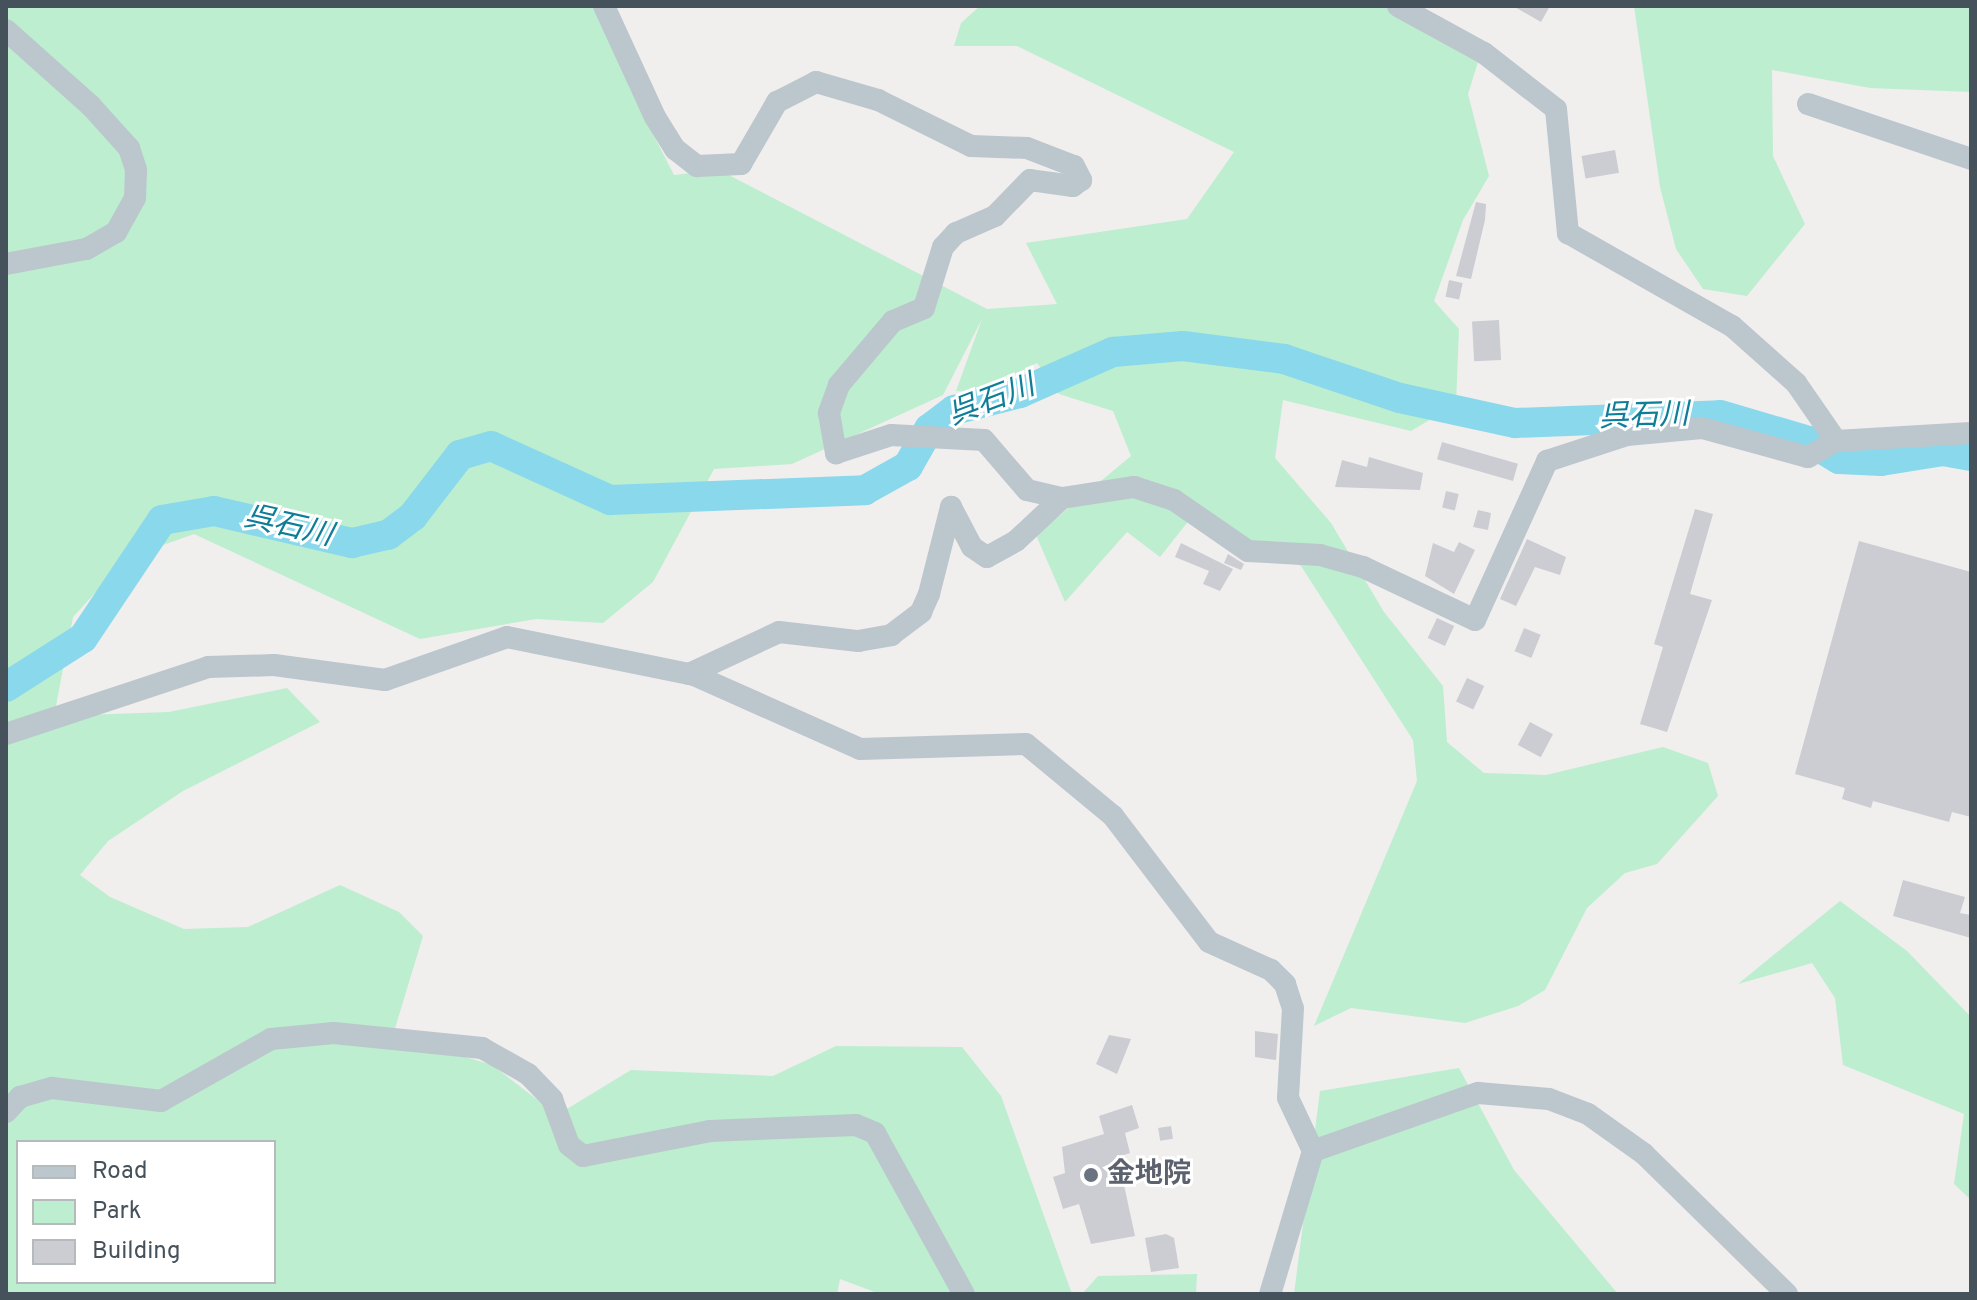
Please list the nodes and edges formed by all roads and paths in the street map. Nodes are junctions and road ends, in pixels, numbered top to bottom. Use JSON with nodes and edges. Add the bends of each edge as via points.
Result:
{"nodes":[{"id":1,"x":604,"y":6,"type":"edge"},
{"id":2,"x":1398,"y":6,"type":"edge"},
{"id":3,"x":6,"y":30,"type":"edge"},
{"id":4,"x":1808,"y":104,"type":"dead end"},
{"id":5,"x":1971,"y":159,"type":"edge"},
{"id":6,"x":6,"y":264,"type":"edge"},
{"id":7,"x":1971,"y":433,"type":"edge"},
{"id":8,"x":1834,"y":442,"type":"junction"},
{"id":9,"x":1062,"y":498,"type":"junction"},
{"id":10,"x":689,"y":674,"type":"junction"},
{"id":11,"x":6,"y":734,"type":"edge"},
{"id":12,"x":6,"y":1112,"type":"edge"},
{"id":13,"x":1313,"y":1151,"type":"junction"},
{"id":14,"x":964,"y":1294,"type":"edge"},
{"id":15,"x":1270,"y":1294,"type":"edge"},
{"id":16,"x":1787,"y":1294,"type":"edge"}],
"edges":[{"from":1,"to":9,"type":"street","via":[[655,117],[675,149],[697,166],[741,164],[777,102],[816,82],[878,100],[971,146],[1027,148],[1074,166],[1081,180],[1073,186],[1030,180],[995,216],[956,233],[943,247],[924,308],[893,321],[858,355],[829,413],[836,453],[891,435],[984,440],[1027,490]]},
{"from":2,"to":8,"type":"street","via":[[1484,53],[1556,109],[1568,233],[1732,326],[1796,383]]},
{"from":3,"to":6,"type":"street","via":[[91,106],[129,148],[136,170],[135,198],[116,232],[86,249]]},
{"from":4,"to":5,"type":"street"},
{"from":7,"to":8,"type":"street"},
{"from":8,"to":9,"type":"street","via":[[1808,457],[1702,428],[1627,435],[1547,461],[1475,620],[1363,567],[1320,555],[1248,551],[1174,500],[1134,487]]},
{"from":9,"to":10,"type":"street","via":[[1016,541],[987,557],[972,547],[951,507],[921,612],[891,635],[858,641],[779,632]]},
{"from":10,"to":11,"type":"street","via":[[507,637],[385,680],[274,665],[208,667]]},
{"from":10,"to":13,"type":"street","via":[[860,749],[1007,742],[1026,744],[1045,757],[1113,816],[1209,942],[1285,984],[1293,1008],[1288,1098]]},
{"from":12,"to":14,"type":"street","via":[[20,1097],[52,1088],[161,1101],[271,1039],[334,1033],[482,1048],[528,1074],[552,1099],[569,1145],[583,1156],[710,1131],[856,1125],[875,1133]]},
{"from":13,"to":15,"type":"street"},
{"from":13,"to":16,"type":"street","via":[[1478,1093],[1549,1099],[1588,1114],[1644,1154]]}]}
